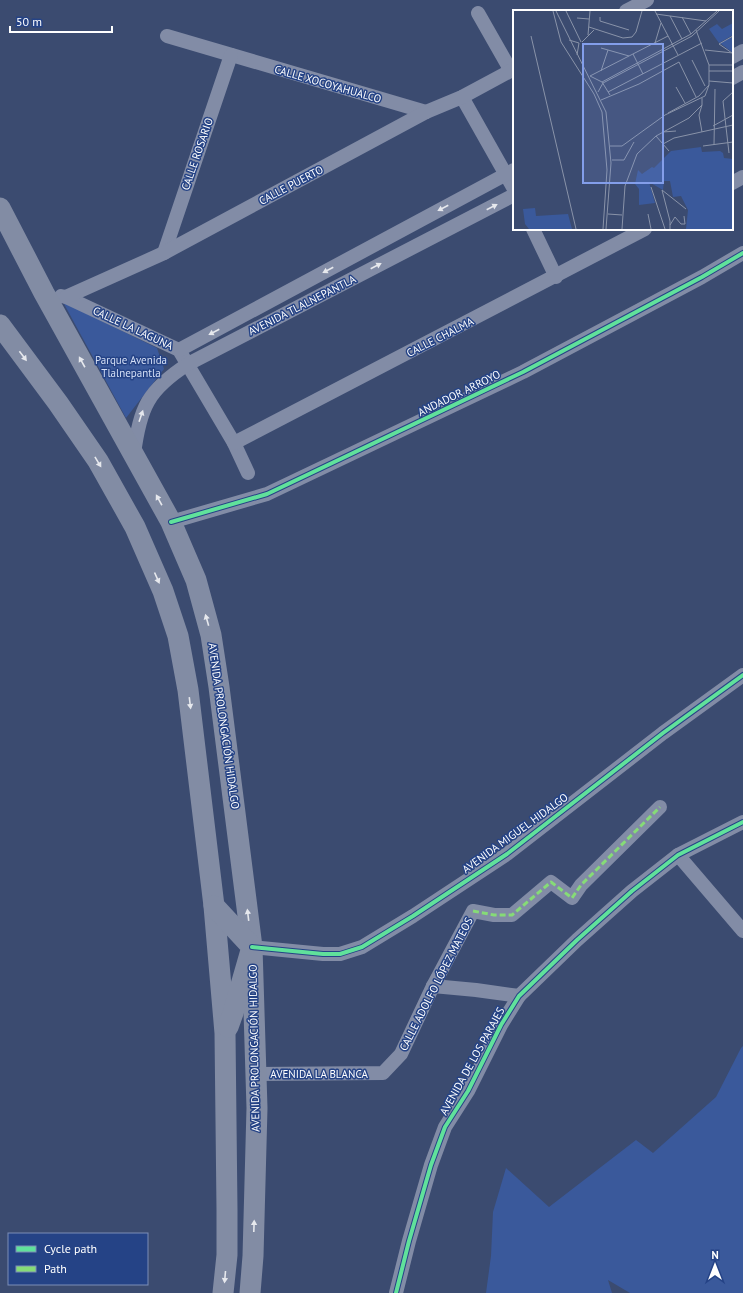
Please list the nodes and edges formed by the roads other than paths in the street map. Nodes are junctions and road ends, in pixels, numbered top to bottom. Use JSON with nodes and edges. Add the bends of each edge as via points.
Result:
{"nodes":[{"id":1,"x":647,"y":0,"type":"edge"},
{"id":2,"x":628,"y":10,"type":"edge"},
{"id":3,"x":478,"y":13,"type":"dead end"},
{"id":4,"x":167,"y":36,"type":"dead end"},
{"id":5,"x":743,"y":51,"type":"edge"},
{"id":6,"x":231,"y":55,"type":"junction"},
{"id":7,"x":733,"y":56,"type":"edge"},
{"id":8,"x":512,"y":70,"type":"edge"},
{"id":9,"x":743,"y":72,"type":"edge"},
{"id":10,"x":733,"y":77,"type":"edge"},
{"id":11,"x":462,"y":97,"type":"junction"},
{"id":12,"x":426,"y":112,"type":"junction"},
{"id":13,"x":510,"y":172,"type":"edge"},
{"id":14,"x":743,"y":177,"type":"edge"},
{"id":15,"x":733,"y":182,"type":"edge"},
{"id":16,"x":513,"y":185,"type":"edge"},
{"id":17,"x":513,"y":196,"type":"edge"},
{"id":18,"x":0,"y":208,"type":"edge"},
{"id":19,"x":533,"y":230,"type":"edge"},
{"id":20,"x":644,"y":230,"type":"edge"},
{"id":21,"x":164,"y":253,"type":"junction"},
{"id":22,"x":743,"y":254,"type":"edge"},
{"id":23,"x":556,"y":277,"type":"junction"},
{"id":24,"x":44,"y":293,"type":"junction"},
{"id":25,"x":66,"y":297,"type":"junction"},
{"id":26,"x":0,"y":325,"type":"edge"},
{"id":27,"x":179,"y":350,"type":"junction"},
{"id":28,"x":188,"y":364,"type":"junction"},
{"id":29,"x":234,"y":443,"type":"junction"},
{"id":30,"x":134,"y":454,"type":"junction"},
{"id":31,"x":248,"y":473,"type":"dead end"},
{"id":32,"x":171,"y":522,"type":"junction"},
{"id":33,"x":743,"y":675,"type":"edge"},
{"id":34,"x":660,"y":807,"type":"dead end"},
{"id":35,"x":743,"y":822,"type":"edge"},
{"id":36,"x":678,"y":855,"type":"junction"},
{"id":37,"x":214,"y":906,"type":"junction"},
{"id":38,"x":743,"y":931,"type":"edge"},
{"id":39,"x":252,"y":947,"type":"junction"},
{"id":40,"x":433,"y":986,"type":"junction"},
{"id":41,"x":519,"y":996,"type":"junction"},
{"id":42,"x":225,"y":1033,"type":"junction"},
{"id":43,"x":383,"y":1073,"type":"joint"},
{"id":44,"x":256,"y":1074,"type":"junction"},
{"id":45,"x":227,"y":1255,"type":"junction"},
{"id":46,"x":253,"y":1256,"type":"junction"},
{"id":47,"x":224,"y":1293,"type":"edge"},
{"id":48,"x":250,"y":1293,"type":"edge"},
{"id":49,"x":396,"y":1293,"type":"edge"}],
"edges":[{"from":1,"to":2,"type":"street"},
{"from":3,"to":8,"type":"street"},
{"from":4,"to":6,"type":"street","name":"CALLE XOCOYAHUALCO"},
{"from":5,"to":7,"type":"street"},
{"from":6,"to":12,"type":"street","name":"CALLE XOCOYAHUALCO"},
{"from":6,"to":21,"type":"street","name":"CALLE ROSARIO"},
{"from":8,"to":11,"type":"street","name":"CALLE PUERTO"},
{"from":9,"to":10,"type":"street"},
{"from":11,"to":12,"type":"street","name":"CALLE PUERTO"},
{"from":11,"to":13,"type":"street"},
{"from":12,"to":21,"type":"street","name":"CALLE PUERTO"},
{"from":13,"to":16,"type":"street"},
{"from":13,"to":27,"type":"street","name":"AVENIDA TLALNEPANTLA","one_way":true},
{"from":14,"to":15,"type":"street"},
{"from":28,"to":17,"type":"street","name":"AVENIDA TLALNEPANTLA","one_way":true},
{"from":18,"to":24,"type":"highway","name":"AVENIDA PROLONGACIÓN HIDALGO"},
{"from":19,"to":23,"type":"street"},
{"from":20,"to":23,"type":"street","name":"CALLE CHALMA"},
{"from":21,"to":25,"type":"street","name":"CALLE PUERTO"},
{"from":22,"to":32,"type":"street","name":"ANDADOR ARROYO","via":[[523,372],[267,494]]},
{"from":23,"to":29,"type":"street","name":"CALLE CHALMA"},
{"from":24,"to":25,"type":"street","name":"CALLE LA LAGUNA"},
{"from":30,"to":24,"type":"highway","name":"AVENIDA PROLONGACIÓN HIDALGO","one_way":true},
{"from":25,"to":27,"type":"street","name":"CALLE LA LAGUNA"},
{"from":26,"to":37,"type":"highway","one_way":true,"via":[[98,461],[135,527],[163,591],[178,636],[188,690]]},
{"from":27,"to":28,"type":"street","name":"CALLE LA LAGUNA"},
{"from":28,"to":29,"type":"street","name":"CALLE LA LAGUNA"},
{"from":30,"to":28,"type":"street","name":"AVENIDA TLALNEPANTLA","one_way":true,"via":[[137,428],[145,405],[172,375]]},
{"from":29,"to":31,"type":"street","name":"CALLE LA LAGUNA"},
{"from":32,"to":30,"type":"highway","name":"AVENIDA PROLONGACIÓN HIDALGO","one_way":true},
{"from":39,"to":32,"type":"highway","name":"AVENIDA PROLONGACIÓN HIDALGO","one_way":true,"via":[[211,635],[196,580]]},
{"from":33,"to":39,"type":"street","name":"AVENIDA MIGUEL HIDALGO","via":[[663,733],[507,854],[362,947],[340,954]]},
{"from":34,"to":40,"type":"street","name":"CALLE ADOLFO LÓPEZ MATEOS","via":[[581,885],[572,898],[551,882],[512,915],[473,911]]},
{"from":35,"to":36,"type":"street","name":"AVENIDA DE LOS PARAJES"},
{"from":36,"to":38,"type":"street"},
{"from":36,"to":41,"type":"street","name":"AVENIDA DE LOS PARAJES","via":[[632,891]]},
{"from":37,"to":39,"type":"highway"},
{"from":37,"to":42,"type":"highway"},
{"from":39,"to":42,"type":"highway"},
{"from":39,"to":44,"type":"highway","name":"AVENIDA PROLONGACIÓN HIDALGO"},
{"from":40,"to":41,"type":"street"},
{"from":40,"to":43,"type":"street","name":"CALLE ADOLFO LÓPEZ MATEOS","via":[[401,1054]]},
{"from":41,"to":49,"type":"street","name":"AVENIDA DE LOS PARAJES","via":[[501,1025],[468,1091],[445,1127],[431,1165]]},
{"from":42,"to":45,"type":"highway"},
{"from":43,"to":44,"type":"street","name":"AVENIDA LA BLANCA"},
{"from":46,"to":44,"type":"highway","name":"AVENIDA PROLONGACIÓN HIDALGO","one_way":true},
{"from":45,"to":46,"type":"highway"},
{"from":45,"to":47,"type":"highway","one_way":true},
{"from":46,"to":48,"type":"highway","name":"AVENIDA PROLONGACIÓN HIDALGO"}]}
